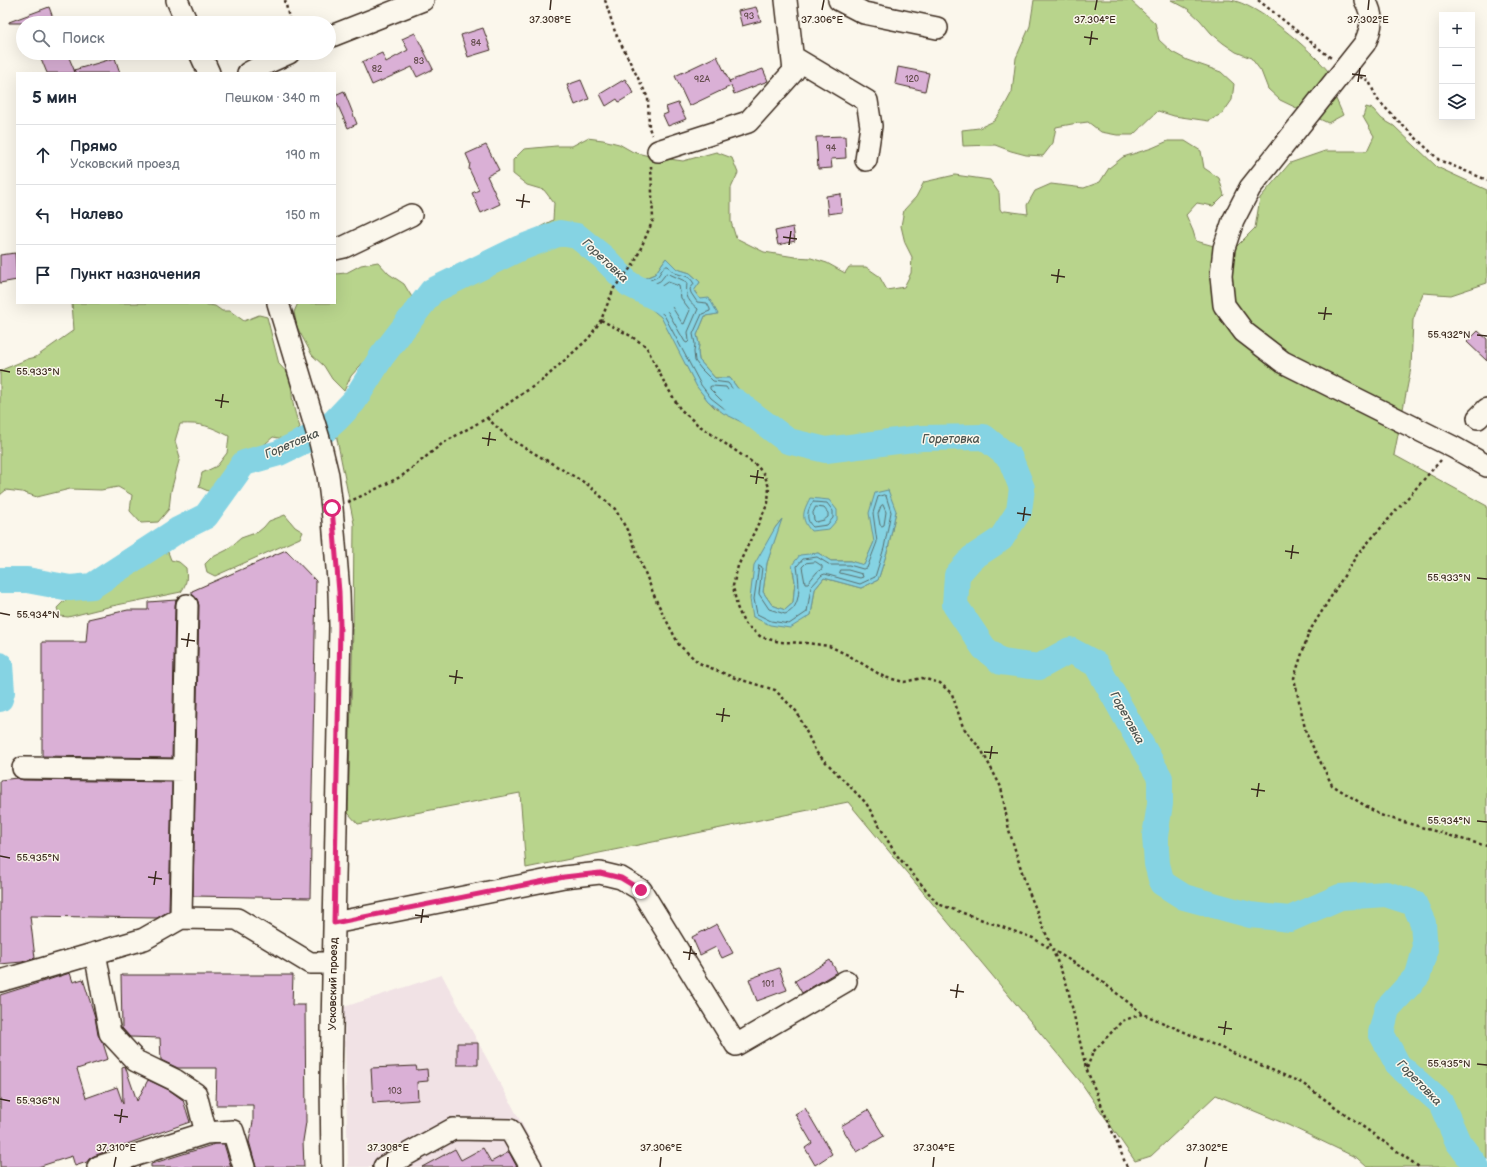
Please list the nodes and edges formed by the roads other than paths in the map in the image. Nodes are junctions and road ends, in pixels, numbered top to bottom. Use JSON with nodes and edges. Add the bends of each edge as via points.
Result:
{"nodes":[{"id":1,"x":177,"y":0,"type":"edge"},
{"id":2,"x":423,"y":0,"type":"edge"},
{"id":3,"x":786,"y":0,"type":"edge"},
{"id":4,"x":839,"y":0,"type":"edge"},
{"id":5,"x":1364,"y":0,"type":"edge"},
{"id":6,"x":184,"y":16,"type":"edge"},
{"id":7,"x":937,"y":28,"type":"dead end"},
{"id":8,"x":336,"y":34,"type":"edge"},
{"id":9,"x":793,"y":57,"type":"junction"},
{"id":10,"x":203,"y":60,"type":"edge"},
{"id":11,"x":272,"y":60,"type":"edge"},
{"id":12,"x":209,"y":72,"type":"edge"},
{"id":13,"x":250,"y":72,"type":"edge"},
{"id":14,"x":658,"y":151,"type":"road end"},
{"id":15,"x":866,"y":160,"type":"dead end"},
{"id":16,"x":411,"y":215,"type":"dead end"},
{"id":17,"x":336,"y":249,"type":"edge"},
{"id":18,"x":278,"y":304,"type":"edge"},
{"id":19,"x":1487,"y":466,"type":"edge"},
{"id":20,"x":187,"y":605,"type":"dead end"},
{"id":21,"x":23,"y":768,"type":"dead end"},
{"id":22,"x":184,"y":770,"type":"junction"},
{"id":23,"x":182,"y":918,"type":"junction"},
{"id":24,"x":334,"y":923,"type":"junction"},
{"id":25,"x":94,"y":953,"type":"junction"},
{"id":26,"x":333,"y":963,"type":"junction"},
{"id":27,"x":0,"y":981,"type":"edge"},
{"id":28,"x":846,"y":981,"type":"dead end"},
{"id":29,"x":206,"y":1133,"type":"junction"},
{"id":30,"x":98,"y":1167,"type":"edge"},
{"id":31,"x":244,"y":1167,"type":"edge"},
{"id":32,"x":332,"y":1167,"type":"edge"},
{"id":33,"x":384,"y":1167,"type":"edge"},
{"id":34,"x":531,"y":1167,"type":"edge"}],
"edges":[{"from":1,"to":6,"type":"street"},
{"from":2,"to":8,"type":"street"},
{"from":3,"to":9,"type":"street"},
{"from":4,"to":7,"type":"street","via":[[864,13]]},
{"from":5,"to":19,"type":"street","via":[[1370,10],[1371,28],[1365,43],[1250,188],[1233,221],[1224,248],[1221,276],[1224,305],[1244,332],[1283,362]]},
{"from":9,"to":14,"type":"street","via":[[794,71],[748,122]]},
{"from":9,"to":15,"type":"street","via":[[867,101],[871,126]]},
{"from":10,"to":12,"type":"street"},
{"from":11,"to":13,"type":"street"},
{"from":16,"to":17,"type":"street"},
{"from":18,"to":24,"type":"street","name":"Усковский проезд","via":[[320,442],[332,508],[340,626]]},
{"from":20,"to":22,"type":"street"},
{"from":21,"to":22,"type":"street"},
{"from":22,"to":23,"type":"street"},
{"from":23,"to":25,"type":"street","via":[[144,939]]},
{"from":23,"to":26,"type":"street","via":[[237,919],[310,963]]},
{"from":24,"to":26,"type":"street","name":"Усковский проезд"},
{"from":24,"to":28,"type":"street","via":[[564,877],[600,873],[621,878],[641,890],[736,1045]]},
{"from":25,"to":27,"type":"street"},
{"from":25,"to":29,"type":"street","via":[[110,1033],[136,1061],[175,1080],[196,1094]]},
{"from":26,"to":32,"type":"street","name":"Усковский проезд","via":[[330,1080]]},
{"from":29,"to":30,"type":"street"},
{"from":29,"to":31,"type":"street","via":[[233,1131]]},
{"from":33,"to":34,"type":"street","via":[[453,1129],[510,1130]]}]}
